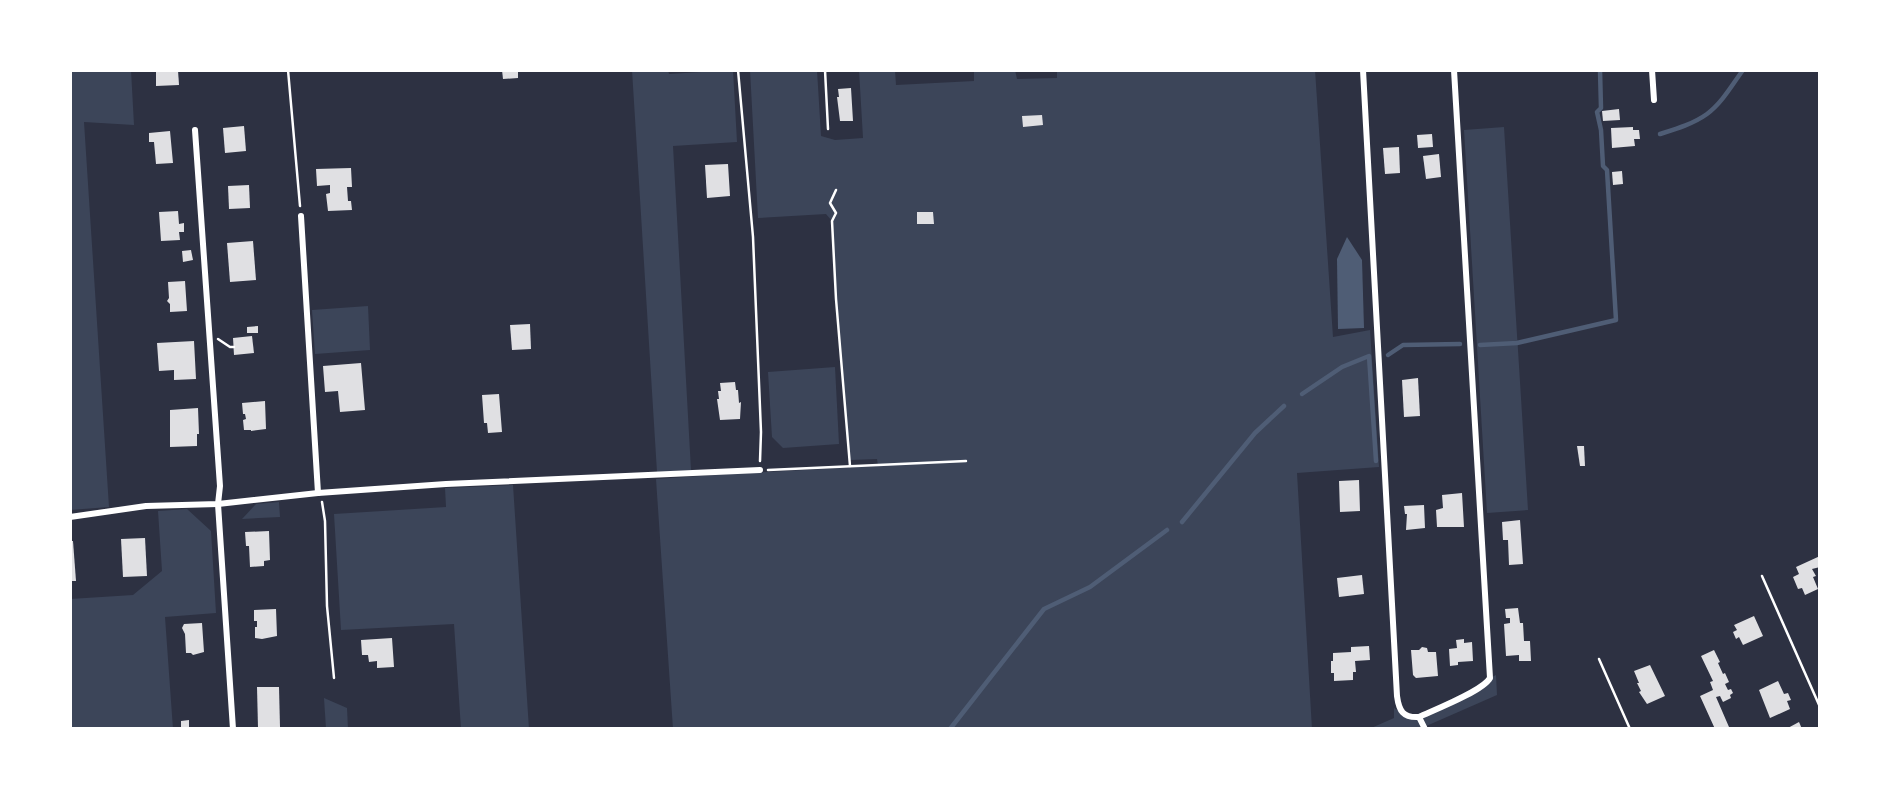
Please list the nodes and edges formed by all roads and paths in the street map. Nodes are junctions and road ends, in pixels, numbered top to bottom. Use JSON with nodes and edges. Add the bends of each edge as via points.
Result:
{"nodes":[{"id":1,"x":289,"y":70,"type":"edge"},
{"id":2,"x":738,"y":70,"type":"edge"},
{"id":3,"x":825,"y":70,"type":"edge"},
{"id":4,"x":1363,"y":70,"type":"edge"},
{"id":5,"x":1454,"y":70,"type":"edge"},
{"id":6,"x":1652,"y":70,"type":"edge"},
{"id":7,"x":1654,"y":100,"type":"dead end"},
{"id":8,"x":828,"y":129,"type":"dead end"},
{"id":9,"x":195,"y":130,"type":"dead end"},
{"id":10,"x":836,"y":190,"type":"dead end"},
{"id":11,"x":301,"y":216,"type":"joint"},
{"id":12,"x":211,"y":339,"type":"junction"},
{"id":13,"x":234,"y":347,"type":"dead end"},
{"id":14,"x":966,"y":461,"type":"dead end"},
{"id":15,"x":850,"y":466,"type":"junction"},
{"id":16,"x":760,"y":470,"type":"junction"},
{"id":17,"x":318,"y":493,"type":"junction"},
{"id":18,"x":218,"y":504,"type":"junction"},
{"id":19,"x":70,"y":517,"type":"edge"},
{"id":20,"x":1762,"y":576,"type":"dead end"},
{"id":21,"x":1599,"y":659,"type":"dead end"},
{"id":22,"x":334,"y":678,"type":"dead end"},
{"id":23,"x":1820,"y":707,"type":"edge"},
{"id":24,"x":1419,"y":718,"type":"junction"},
{"id":25,"x":233,"y":729,"type":"edge"},
{"id":26,"x":1425,"y":729,"type":"edge"},
{"id":27,"x":1630,"y":729,"type":"edge"}],
"edges":[{"from":1,"to":11,"type":"path"},
{"from":2,"to":16,"type":"path","via":[[752,237]]},
{"from":3,"to":8,"type":"lane"},
{"from":4,"to":24,"type":"street","via":[[1397,696],[1399,710]]},
{"from":5,"to":24,"type":"street","via":[[1490,678],[1487,684]]},
{"from":6,"to":7,"type":"street"},
{"from":9,"to":12,"type":"street"},
{"from":10,"to":15,"type":"path","via":[[830,203],[836,213],[832,221],[836,299]]},
{"from":11,"to":17,"type":"street"},
{"from":12,"to":13,"type":"path"},
{"from":12,"to":18,"type":"street"},
{"from":14,"to":15,"type":"path"},
{"from":15,"to":16,"type":"path"},
{"from":16,"to":17,"type":"street"},
{"from":17,"to":18,"type":"street"},
{"from":17,"to":22,"type":"path","via":[[325,521]]},
{"from":18,"to":19,"type":"street","via":[[146,506]]},
{"from":18,"to":25,"type":"street"},
{"from":20,"to":23,"type":"lane"},
{"from":21,"to":27,"type":"lane"},
{"from":24,"to":26,"type":"street"}]}
